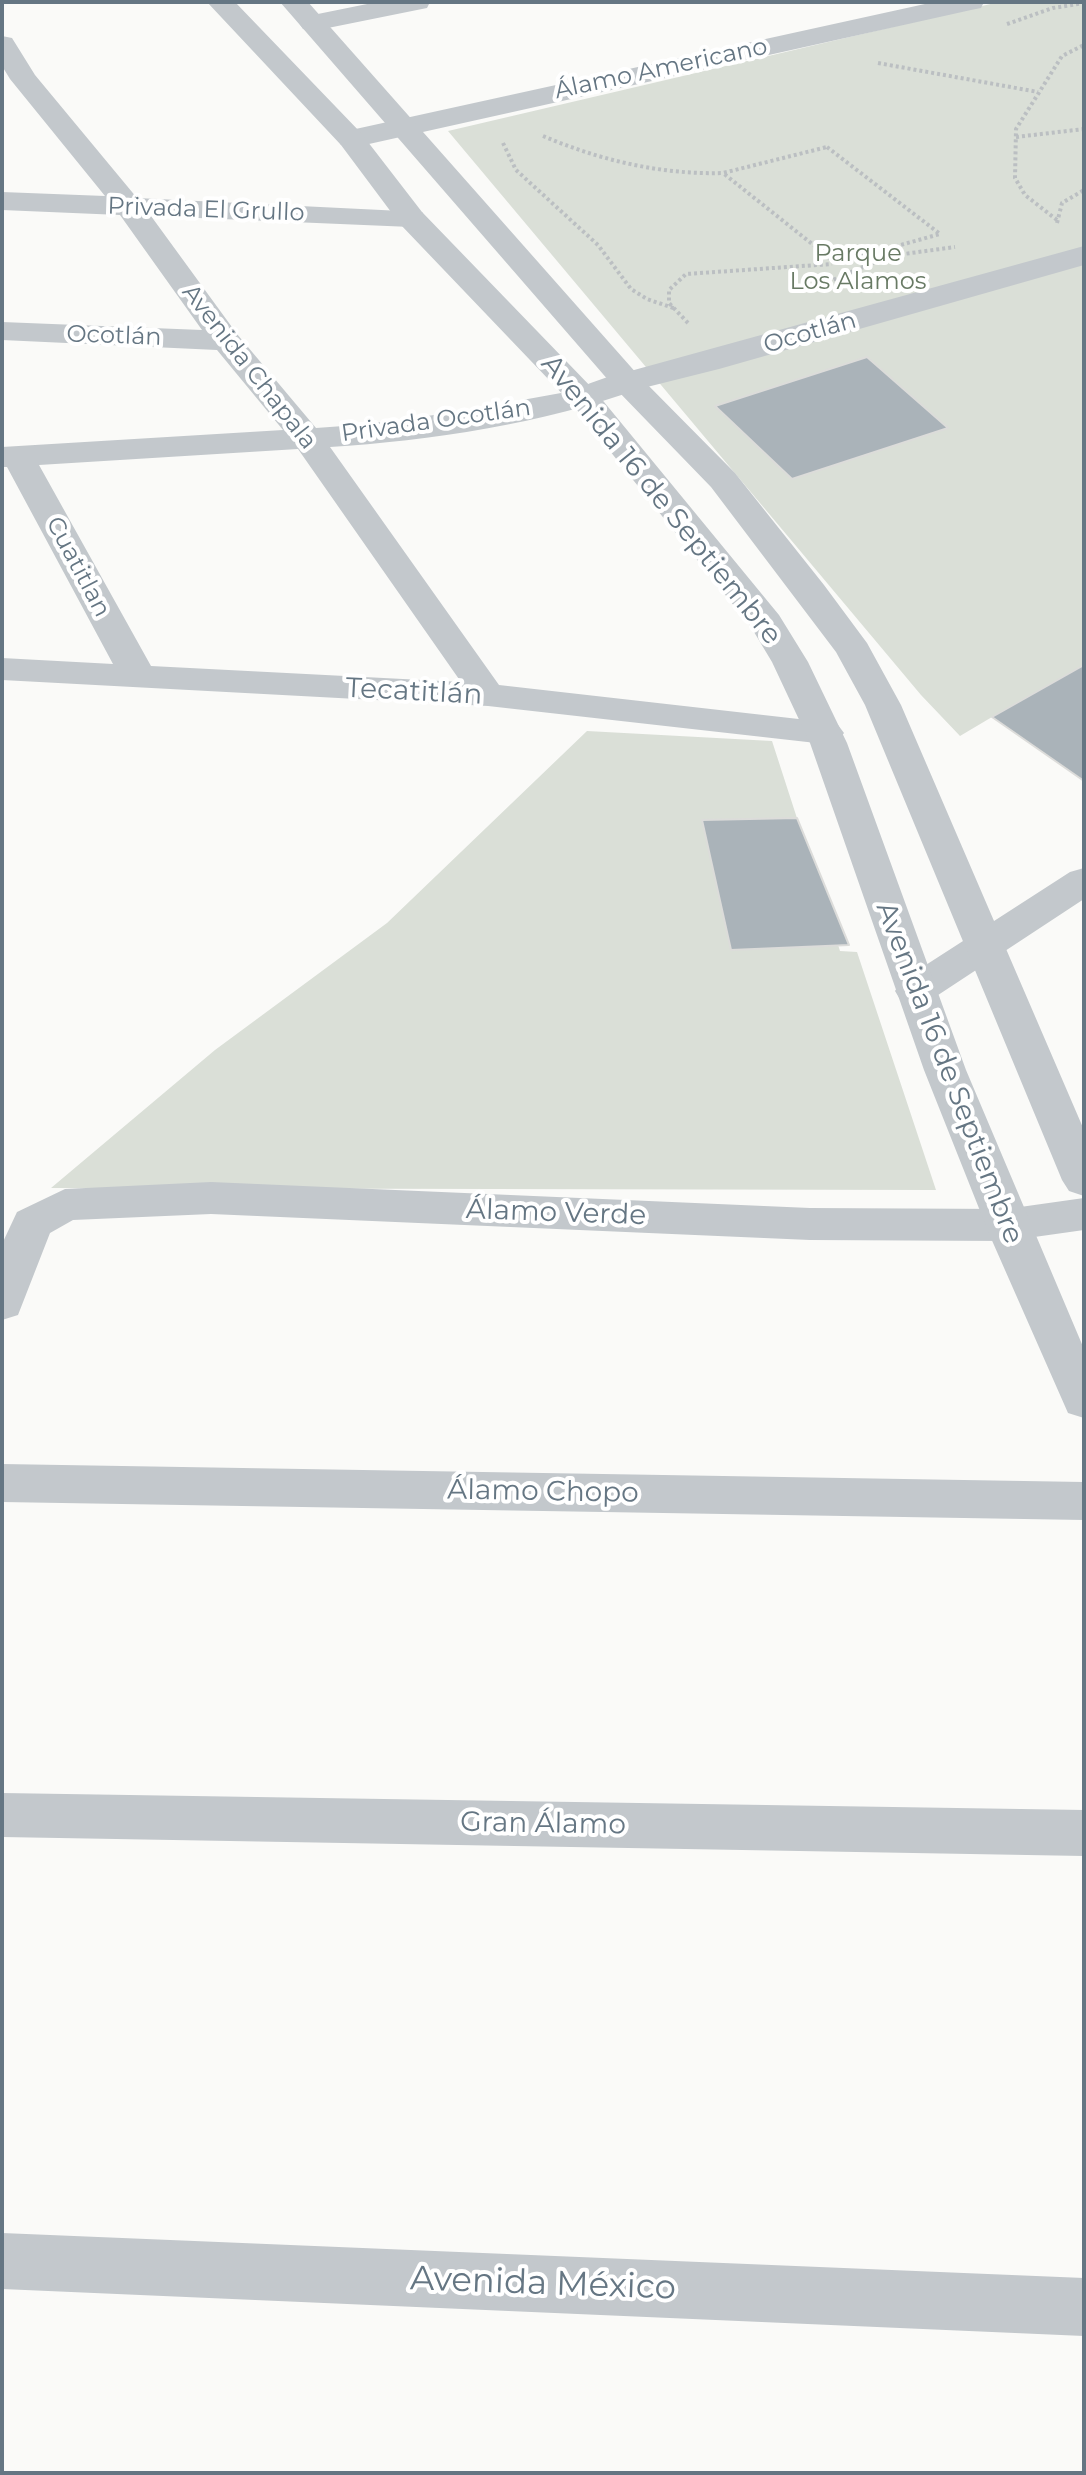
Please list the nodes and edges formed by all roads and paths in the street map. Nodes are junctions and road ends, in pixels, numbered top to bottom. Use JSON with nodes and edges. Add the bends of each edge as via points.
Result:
{"nodes":[{"id":1,"x":220,"y":2,"type":"edge"},
{"id":2,"x":417,"y":2,"type":"edge"},
{"id":3,"x":971,"y":2,"type":"edge"},
{"id":4,"x":303,"y":12,"type":"edge"},
{"id":5,"x":2,"y":44,"type":"edge"},
{"id":6,"x":1084,"y":45,"type":"edge"},
{"id":7,"x":876,"y":62,"type":"dead end"},
{"id":8,"x":13,"y":79,"type":"edge"},
{"id":9,"x":1038,"y":92,"type":"junction"},
{"id":10,"x":404,"y":125,"type":"junction"},
{"id":11,"x":1084,"y":129,"type":"edge"},
{"id":12,"x":534,"y":130,"type":"dead end"},
{"id":13,"x":502,"y":135,"type":"dead end"},
{"id":14,"x":1016,"y":137,"type":"junction"},
{"id":15,"x":351,"y":139,"type":"junction"},
{"id":16,"x":723,"y":173,"type":"junction"},
{"id":17,"x":2,"y":201,"type":"edge"},
{"id":18,"x":129,"y":207,"type":"junction"},
{"id":19,"x":411,"y":218,"type":"junction"},
{"id":20,"x":1066,"y":227,"type":"dead end"},
{"id":21,"x":1084,"y":255,"type":"edge"},
{"id":22,"x":832,"y":264,"type":"dead end"},
{"id":23,"x":676,"y":309,"type":"junction"},
{"id":24,"x":2,"y":331,"type":"edge"},
{"id":25,"x":226,"y":341,"type":"junction"},
{"id":26,"x":708,"y":362,"type":"junction"},
{"id":27,"x":627,"y":382,"type":"junction"},
{"id":28,"x":584,"y":398,"type":"junction"},
{"id":29,"x":305,"y":436,"type":"junction"},
{"id":30,"x":10,"y":457,"type":"edge"},
{"id":31,"x":2,"y":669,"type":"edge"},
{"id":32,"x":139,"y":678,"type":"junction"},
{"id":33,"x":488,"y":695,"type":"junction"},
{"id":34,"x":825,"y":733,"type":"junction"},
{"id":35,"x":1084,"y":881,"type":"edge"},
{"id":36,"x":987,"y":946,"type":"junction"},
{"id":37,"x":915,"y":991,"type":"junction"},
{"id":38,"x":1084,"y":1180,"type":"edge"},
{"id":39,"x":1084,"y":1214,"type":"edge"},
{"id":40,"x":1006,"y":1225,"type":"junction"},
{"id":41,"x":2,"y":1303,"type":"edge"},
{"id":42,"x":1084,"y":1400,"type":"edge"},
{"id":43,"x":2,"y":1483,"type":"edge"},
{"id":44,"x":1084,"y":1501,"type":"edge"},
{"id":45,"x":2,"y":1815,"type":"edge"},
{"id":46,"x":1084,"y":1833,"type":"edge"},
{"id":47,"x":2,"y":2261,"type":"edge"},
{"id":48,"x":1084,"y":2307,"type":"edge"}],
"edges":[{"from":1,"to":15,"type":"street","name":"Avenida 16 de Septiembre"},
{"from":2,"to":4,"type":"street"},
{"from":3,"to":10,"type":"street","name":"Álamo Americano"},
{"from":4,"to":10,"type":"street","name":"Avenida 16 de Septiembre"},
{"from":5,"to":8,"type":"street","name":"Avenida Chapala"},
{"from":6,"to":9,"type":"path","via":[[1062,56]]},
{"from":7,"to":9,"type":"path"},
{"from":8,"to":18,"type":"street","name":"Avenida Chapala"},
{"from":9,"to":14,"type":"path"},
{"from":10,"to":15,"type":"street","name":"Álamo Americano"},
{"from":10,"to":27,"type":"street","name":"Avenida 16 de Septiembre"},
{"from":11,"to":14,"type":"path"},
{"from":12,"to":16,"type":"path","via":[[561,145],[634,164]]},
{"from":13,"to":23,"type":"path","via":[[513,165],[600,246],[627,286],[641,297]]},
{"from":14,"to":20,"type":"path","via":[[1015,178],[1033,203]]},
{"from":15,"to":19,"type":"street","name":"Avenida 16 de Septiembre"},
{"from":16,"to":16,"type":"path","via":[[827,147],[940,234],[836,263]]},
{"from":17,"to":18,"type":"street","name":"Privada El Grullo"},
{"from":18,"to":19,"type":"street","name":"Privada El Grullo"},
{"from":18,"to":25,"type":"street","name":"Avenida Chapala"},
{"from":19,"to":28,"type":"street","name":"Avenida 16 de Septiembre"},
{"from":21,"to":26,"type":"street","name":"Ocotlán"},
{"from":22,"to":23,"type":"path","via":[[686,274],[669,290],[669,303]]},
{"from":23,"to":26,"type":"path","via":[[691,326]]},
{"from":24,"to":25,"type":"street","name":"Ocotlán"},
{"from":25,"to":29,"type":"street","name":"Avenida Chapala"},
{"from":26,"to":27,"type":"street","name":"Ocotlán"},
{"from":27,"to":28,"type":"street","name":"Privada Ocotlán"},
{"from":27,"to":36,"type":"street","name":"Avenida 16 de Septiembre","via":[[723,480],[854,651],[883,705]]},
{"from":28,"to":29,"type":"street","name":"Privada Ocotlán","via":[[353,436]]},
{"from":28,"to":34,"type":"street","name":"Avenida 16 de Septiembre","via":[[766,623]]},
{"from":29,"to":30,"type":"street","name":"Privada Ocotlán"},
{"from":29,"to":33,"type":"street","name":"Avenida Chapala"},
{"from":30,"to":32,"type":"street","name":"Cuatitlan"},
{"from":31,"to":32,"type":"street","name":"Tecatitlán"},
{"from":32,"to":33,"type":"street","name":"Tecatitlán"},
{"from":33,"to":34,"type":"street","name":"Tecatitlán"},
{"from":34,"to":37,"type":"street","name":"Avenida 16 de Septiembre"},
{"from":35,"to":36,"type":"street"},
{"from":36,"to":37,"type":"street"},
{"from":36,"to":38,"type":"street","name":"Avenida 16 de Septiembre"},
{"from":37,"to":40,"type":"street","name":"Avenida 16 de Septiembre"},
{"from":39,"to":40,"type":"street","name":"Álamo Verde"},
{"from":40,"to":41,"type":"street","name":"Álamo Verde","via":[[810,1224],[211,1198],[65,1205],[32,1223]]},
{"from":40,"to":42,"type":"street","name":"Avenida 16 de Septiembre"},
{"from":43,"to":44,"type":"street","name":"Álamo Chopo"},
{"from":45,"to":46,"type":"street","name":"Gran Álamo"},
{"from":47,"to":48,"type":"street","name":"Avenida México"}]}
